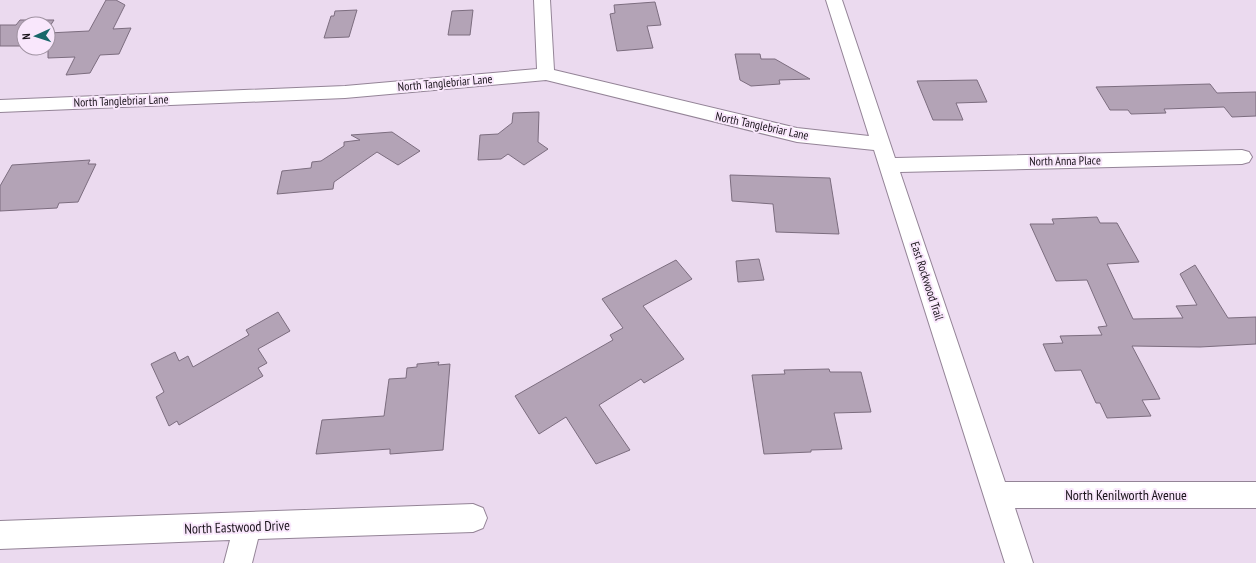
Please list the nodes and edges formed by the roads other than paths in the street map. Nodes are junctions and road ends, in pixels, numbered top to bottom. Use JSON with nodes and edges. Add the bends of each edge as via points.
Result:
{"nodes":[{"id":1,"x":542,"y":0,"type":"edge"},
{"id":2,"x":834,"y":0,"type":"edge"},
{"id":3,"x":546,"y":74,"type":"junction"},
{"id":4,"x":0,"y":106,"type":"edge"},
{"id":5,"x":882,"y":144,"type":"junction"},
{"id":6,"x":1242,"y":157,"type":"dead end"},
{"id":7,"x":889,"y":165,"type":"junction"},
{"id":8,"x":997,"y":495,"type":"junction"},
{"id":9,"x":1256,"y":495,"type":"edge"},
{"id":10,"x":473,"y":518,"type":"dead end"},
{"id":11,"x":248,"y":527,"type":"junction"},
{"id":12,"x":0,"y":535,"type":"edge"},
{"id":13,"x":238,"y":563,"type":"edge"},
{"id":14,"x":1019,"y":563,"type":"edge"}],
"edges":[{"from":1,"to":3,"type":"street"},
{"from":2,"to":5,"type":"street","name":"East Rockwood Trail"},
{"from":3,"to":4,"type":"street","name":"North Tanglebriar Lane","via":[[345,92]]},
{"from":3,"to":5,"type":"street","name":"North Tanglebriar Lane","via":[[797,135]]},
{"from":5,"to":7,"type":"street","name":"East Rockwood Trail"},
{"from":6,"to":7,"type":"street","name":"North Anna Place"},
{"from":7,"to":8,"type":"street","name":"East Rockwood Trail"},
{"from":8,"to":9,"type":"street","name":"North Kenilworth Avenue"},
{"from":8,"to":14,"type":"street","name":"East Rockwood Trail"},
{"from":10,"to":11,"type":"street","name":"North Eastwood Drive"},
{"from":11,"to":12,"type":"street","name":"North Eastwood Drive"},
{"from":11,"to":13,"type":"street"}]}
